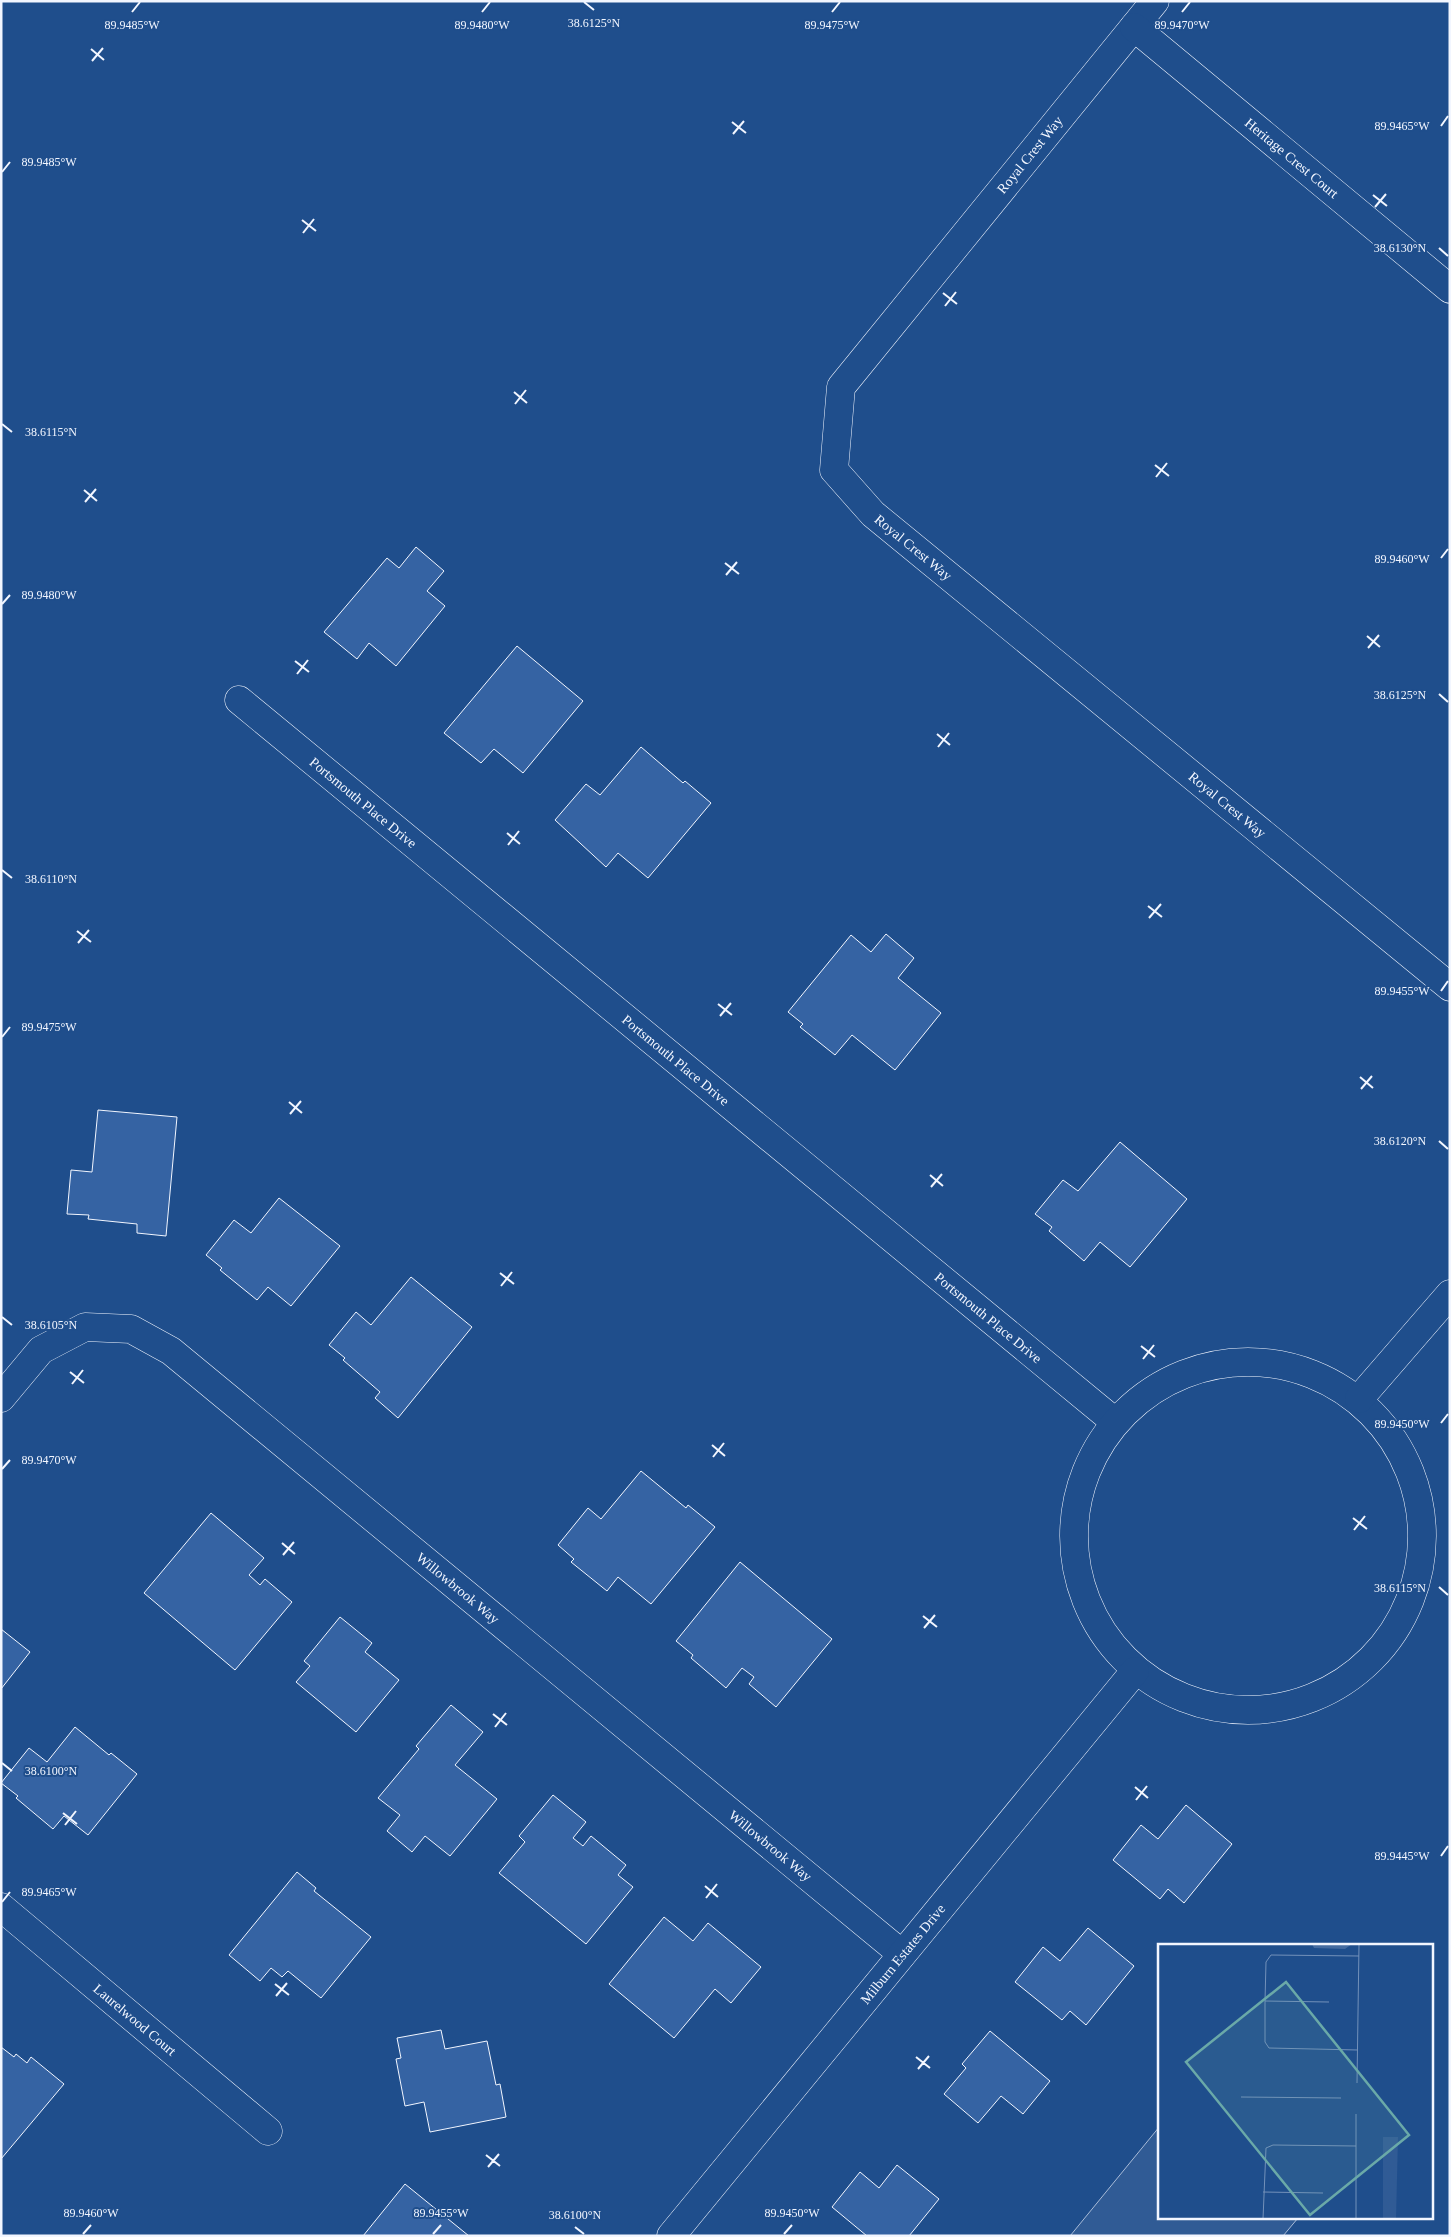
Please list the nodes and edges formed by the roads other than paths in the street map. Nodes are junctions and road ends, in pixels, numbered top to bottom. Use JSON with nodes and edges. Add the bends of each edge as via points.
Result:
{"nodes":[{"id":1,"x":1155,"y":1,"type":"edge"},
{"id":2,"x":1134,"y":26,"type":"junction"},
{"id":3,"x":1450,"y":289,"type":"edge"},
{"id":4,"x":239,"y":700,"type":"dead end"},
{"id":5,"x":1450,"y":987,"type":"edge"},
{"id":6,"x":1450,"y":1294,"type":"edge"},
{"id":7,"x":1,"y":1398,"type":"edge"},
{"id":8,"x":1359,"y":1400,"type":"junction"},
{"id":9,"x":1114,"y":1421,"type":"junction"},
{"id":10,"x":1135,"y":1671,"type":"junction"},
{"id":11,"x":1,"y":1907,"type":"edge"},
{"id":12,"x":902,"y":1954,"type":"junction"},
{"id":13,"x":268,"y":2131,"type":"dead end"},
{"id":14,"x":671,"y":2236,"type":"edge"}],
"edges":[{"from":1,"to":2,"type":"street","name":"Royal Crest Way"},
{"from":2,"to":3,"type":"street","name":"Heritage Crest Court"},
{"from":2,"to":5,"type":"street","name":"Royal Crest Way","via":[[841,387],[834,470],[873,514]]},
{"from":4,"to":9,"type":"street","name":"Portsmouth Place Drive"},
{"from":6,"to":8,"type":"street"},
{"from":7,"to":12,"type":"street","name":"Willowbrook Way","via":[[41,1350],[85,1327],[131,1329],[171,1351]]},
{"from":8,"to":9,"type":"street","via":[[1299,1368],[1232,1360],[1168,1379]]},
{"from":8,"to":10,"type":"street","via":[[1404,1453],[1424,1520],[1417,1589],[1384,1650],[1329,1694],[1262,1712],[1193,1704]]},
{"from":9,"to":10,"type":"street","via":[[1081,1480],[1072,1548],[1090,1615]]},
{"from":10,"to":12,"type":"street","name":"Milburn Estates Drive"},
{"from":11,"to":13,"type":"street","name":"Laurelwood Court"},
{"from":12,"to":14,"type":"street","name":"Milburn Estates Drive"}]}
